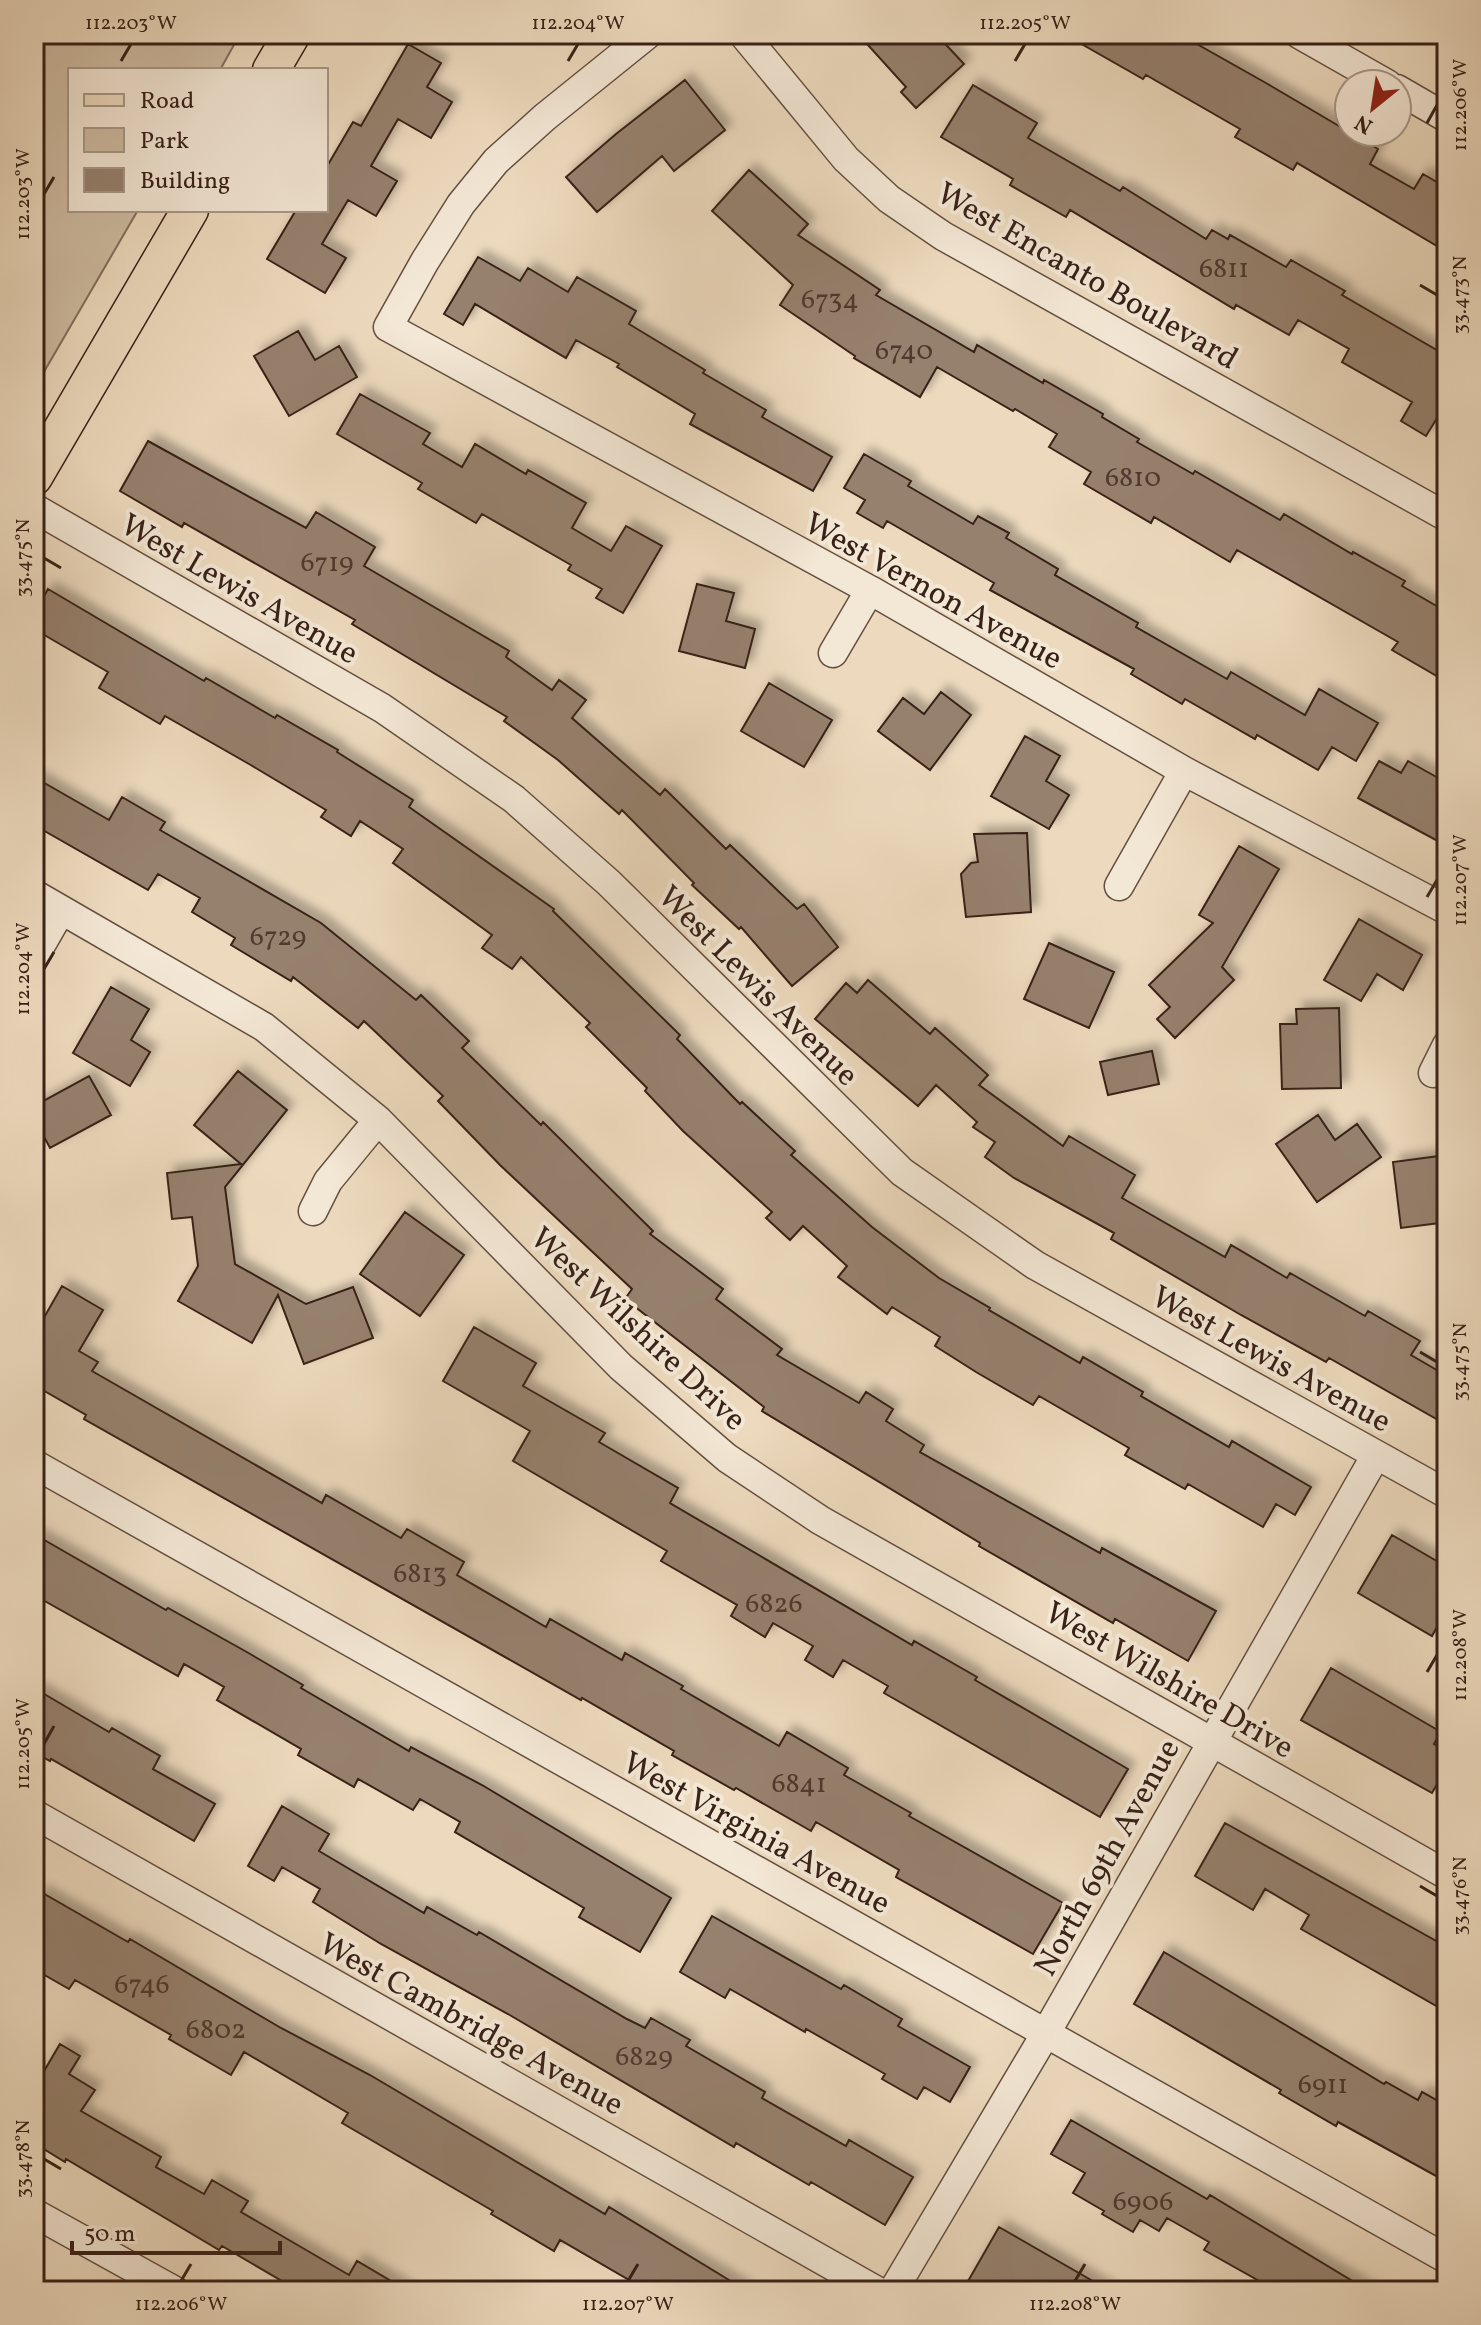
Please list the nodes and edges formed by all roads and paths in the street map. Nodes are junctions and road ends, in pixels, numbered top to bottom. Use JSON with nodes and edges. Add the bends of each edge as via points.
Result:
{"nodes":[{"id":1,"x":292,"y":34,"type":"edge"},
{"id":2,"x":648,"y":34,"type":"edge"},
{"id":3,"x":743,"y":34,"type":"edge"},
{"id":4,"x":1299,"y":34,"type":"edge"},
{"id":5,"x":272,"y":68,"type":"edge"},
{"id":6,"x":1359,"y":68,"type":"edge"},
{"id":7,"x":1413,"y":98,"type":"edge"},
{"id":8,"x":1447,"y":118,"type":"edge"},
{"id":9,"x":189,"y":212,"type":"edge"},
{"id":10,"x":34,"y":477,"type":"edge"},
{"id":11,"x":34,"y":508,"type":"edge"},
{"id":12,"x":1447,"y":517,"type":"edge"},
{"id":13,"x":870,"y":590,"type":"junction"},
{"id":14,"x":833,"y":653,"type":"dead end"},
{"id":15,"x":1184,"y":771,"type":"junction"},
{"id":16,"x":1119,"y":886,"type":"dead end"},
{"id":17,"x":34,"y":894,"type":"edge"},
{"id":18,"x":61,"y":910,"type":"junction"},
{"id":19,"x":1447,"y":910,"type":"edge"},
{"id":20,"x":34,"y":957,"type":"edge"},
{"id":21,"x":1447,"y":1045,"type":"edge"},
{"id":22,"x":1433,"y":1073,"type":"dead end"},
{"id":23,"x":378,"y":1120,"type":"junction"},
{"id":24,"x":313,"y":1211,"type":"dead end"},
{"id":25,"x":1376,"y":1455,"type":"junction"},
{"id":26,"x":34,"y":1464,"type":"edge"},
{"id":27,"x":1447,"y":1494,"type":"edge"},
{"id":28,"x":1210,"y":1742,"type":"junction"},
{"id":29,"x":34,"y":1814,"type":"edge"},
{"id":30,"x":1447,"y":1875,"type":"edge"},
{"id":31,"x":1046,"y":2033,"type":"junction"},
{"id":32,"x":34,"y":2213,"type":"edge"},
{"id":33,"x":1447,"y":2259,"type":"edge"},
{"id":34,"x":175,"y":2291,"type":"edge"},
{"id":35,"x":877,"y":2291,"type":"edge"},
{"id":36,"x":893,"y":2291,"type":"edge"}],
"edges":[{"from":1,"to":5,"type":"main road"},
{"from":2,"to":13,"type":"street","name":"West Vernon Avenue","via":[[496,161],[461,204],[388,327]]},
{"from":3,"to":12,"type":"street","name":"West Encanto Boulevard","via":[[846,159],[889,199],[943,236]]},
{"from":4,"to":6,"type":"street"},
{"from":7,"to":8,"type":"street"},
{"from":9,"to":10,"type":"main road"},
{"from":11,"to":25,"type":"street","name":"West Lewis Avenue","via":[[382,708],[514,799],[609,883],[902,1172],[1035,1265]]},
{"from":13,"to":14,"type":"street"},
{"from":13,"to":15,"type":"street","name":"West Vernon Avenue"},
{"from":15,"to":16,"type":"street"},
{"from":15,"to":19,"type":"street","name":"West Vernon Avenue"},
{"from":17,"to":18,"type":"street","name":"West Wilshire Drive"},
{"from":18,"to":20,"type":"street"},
{"from":18,"to":23,"type":"street","name":"West Wilshire Drive","via":[[264,1027]]},
{"from":21,"to":22,"type":"street"},
{"from":23,"to":24,"type":"street","via":[[328,1181]]},
{"from":23,"to":28,"type":"street","name":"West Wilshire Drive","via":[[621,1367],[727,1458],[820,1520]]},
{"from":25,"to":27,"type":"street","name":"West Lewis Avenue"},
{"from":25,"to":28,"type":"street","name":"North 69th Avenue"},
{"from":26,"to":31,"type":"street","name":"West Virginia Avenue"},
{"from":28,"to":30,"type":"street","name":"West Wilshire Drive"},
{"from":28,"to":31,"type":"street","name":"North 69th Avenue"},
{"from":29,"to":35,"type":"street","name":"West Cambridge Avenue"},
{"from":31,"to":33,"type":"street","name":"West Virginia Avenue"},
{"from":31,"to":36,"type":"street","name":"North 69th Avenue"},
{"from":32,"to":34,"type":"street"}]}
